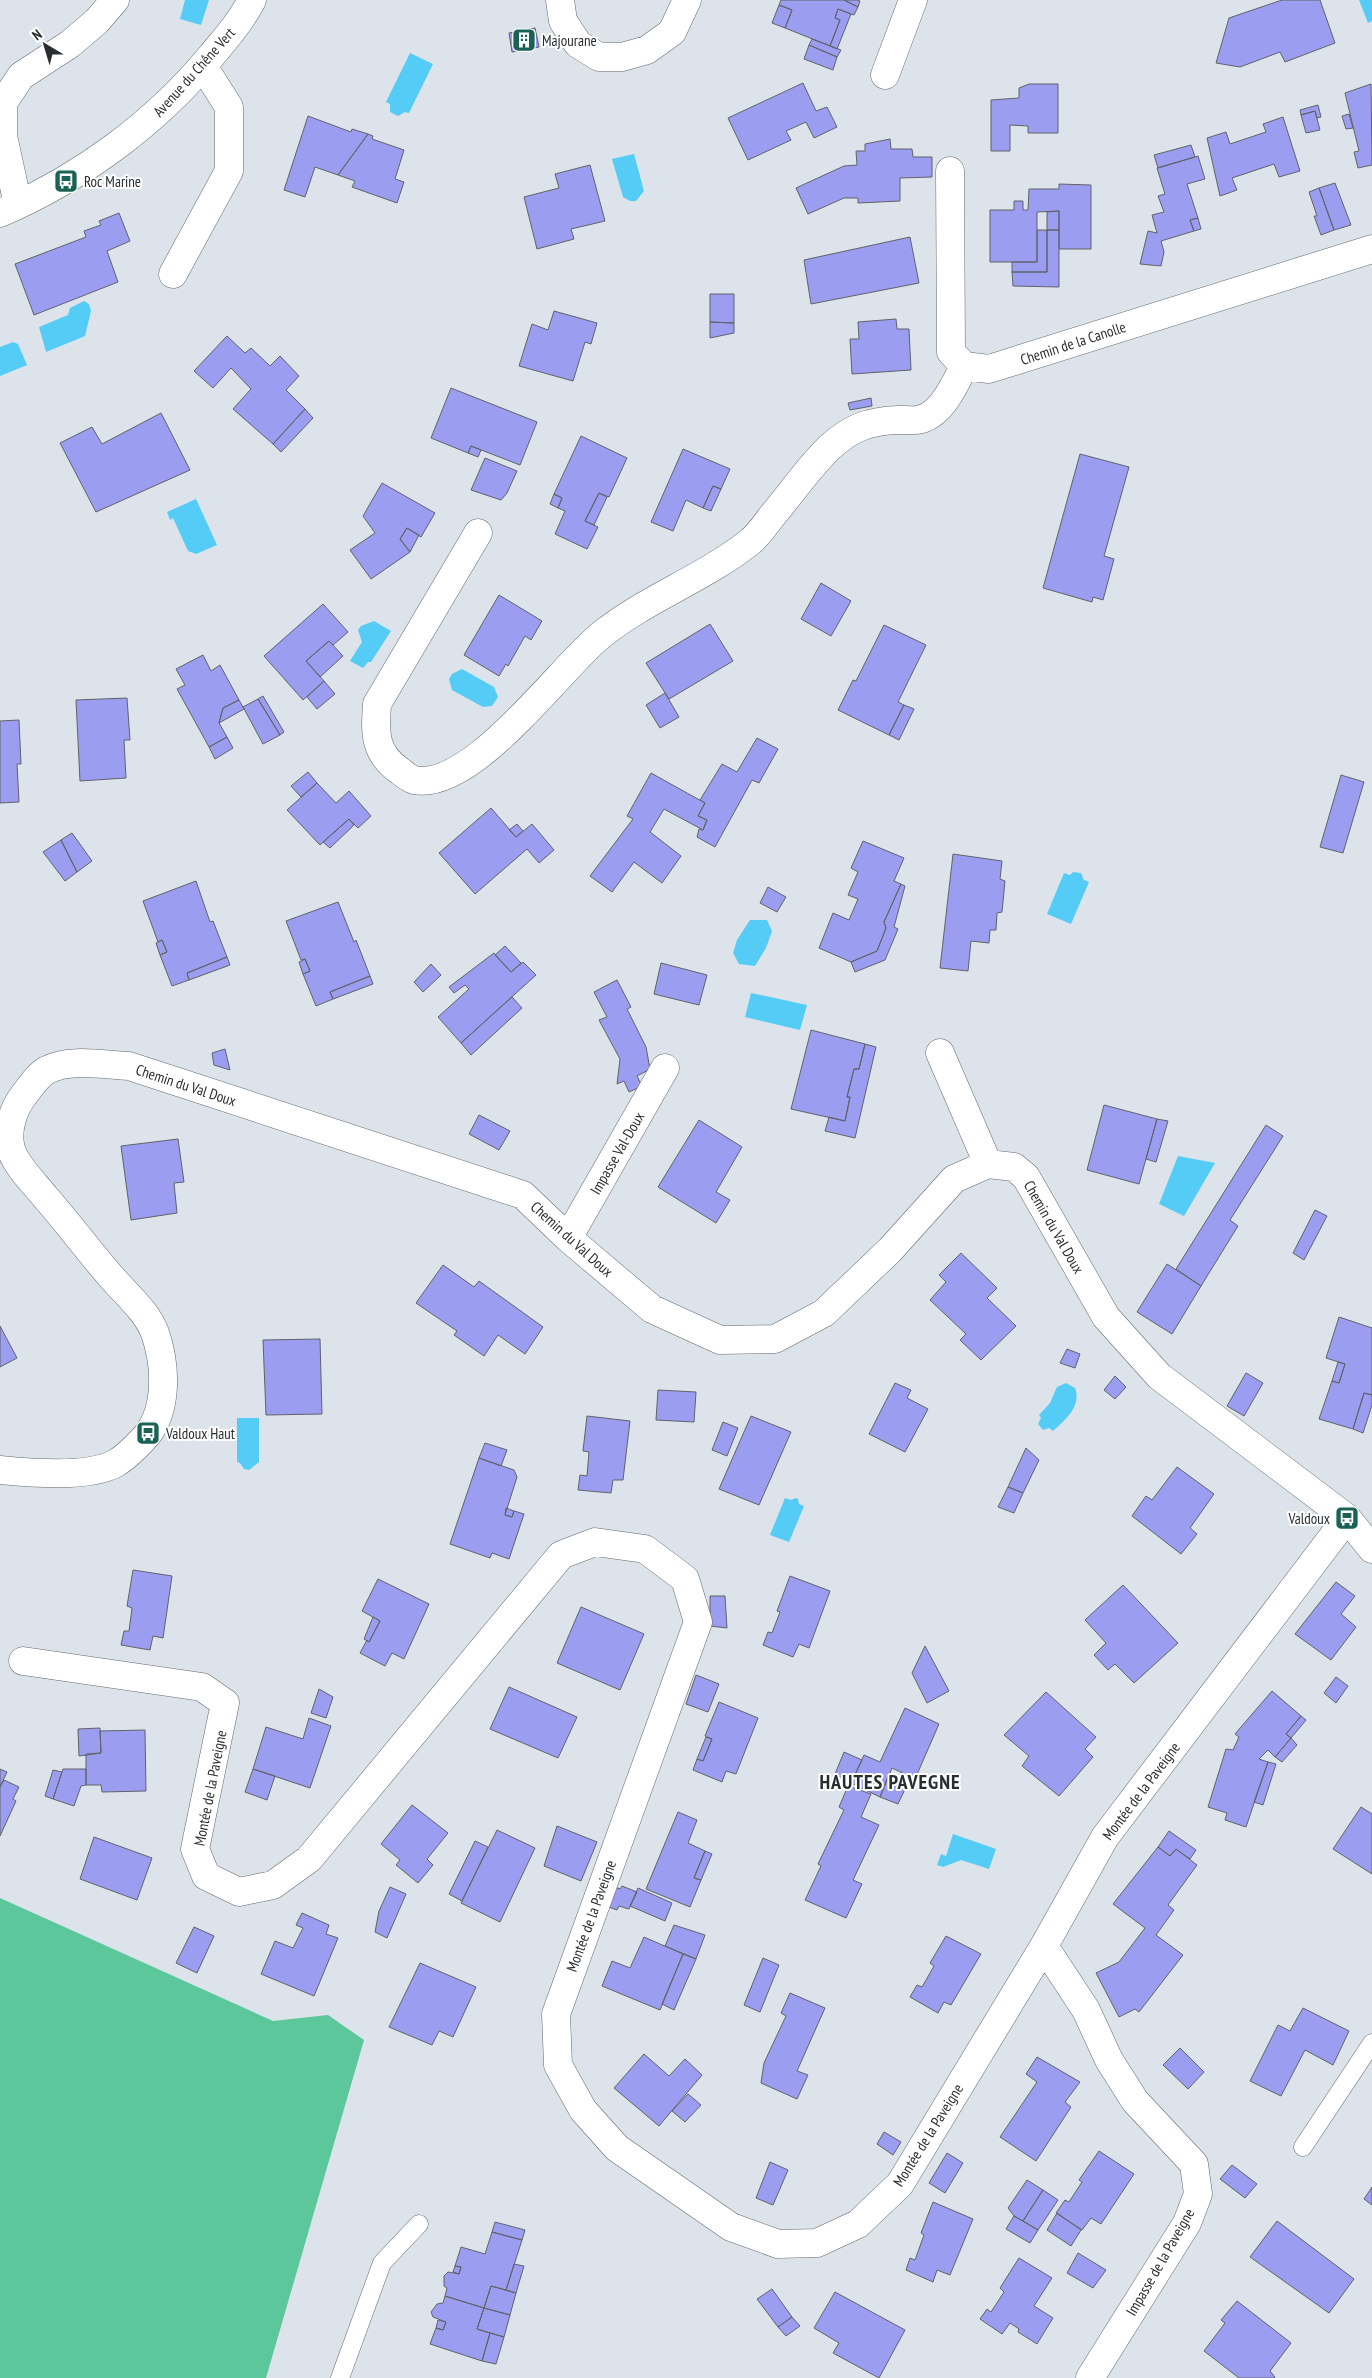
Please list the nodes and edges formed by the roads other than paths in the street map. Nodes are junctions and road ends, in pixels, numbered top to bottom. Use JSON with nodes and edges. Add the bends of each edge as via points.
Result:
{"nodes":[{"id":1,"x":115,"y":0,"type":"edge"},
{"id":2,"x":252,"y":0,"type":"edge"},
{"id":3,"x":560,"y":0,"type":"edge"},
{"id":4,"x":687,"y":0,"type":"edge"},
{"id":5,"x":913,"y":0,"type":"edge"},
{"id":6,"x":202,"y":66,"type":"junction"},
{"id":7,"x":885,"y":75,"type":"dead end"},
{"id":8,"x":950,"y":171,"type":"dead end"},
{"id":9,"x":9,"y":209,"type":"edge"},
{"id":10,"x":1372,"y":248,"type":"edge"},
{"id":11,"x":173,"y":274,"type":"dead end"},
{"id":12,"x":964,"y":366,"type":"junction"},
{"id":13,"x":478,"y":533,"type":"dead end"},
{"id":14,"x":940,"y":1054,"type":"dead end"},
{"id":15,"x":665,"y":1068,"type":"dead end"},
{"id":16,"x":988,"y":1164,"type":"junction"},
{"id":17,"x":568,"y":1238,"type":"junction"},
{"id":18,"x":0,"y":1470,"type":"edge"},
{"id":19,"x":1347,"y":1518,"type":"junction"},
{"id":20,"x":1372,"y":1548,"type":"edge"},
{"id":21,"x":23,"y":1661,"type":"dead end"},
{"id":22,"x":1044,"y":1946,"type":"junction"},
{"id":23,"x":1372,"y":2043,"type":"edge"},
{"id":24,"x":1303,"y":2148,"type":"dead end"},
{"id":25,"x":419,"y":2224,"type":"dead end"},
{"id":26,"x":340,"y":2378,"type":"edge"},
{"id":27,"x":1090,"y":2378,"type":"edge"}],
"edges":[{"from":1,"to":9,"type":"street","via":[[70,44],[21,76],[3,103]]},
{"from":2,"to":6,"type":"street","name":"Avenue du Chêne Vert","via":[[241,20]]},
{"from":3,"to":4,"type":"street","via":[[563,21],[578,44],[600,57],[622,57],[647,50],[672,32]]},
{"from":5,"to":7,"type":"street"},
{"from":6,"to":9,"type":"street","name":"Avenue du Chêne Vert","via":[[156,116],[66,181]]},
{"from":6,"to":11,"type":"street","via":[[229,107],[229,171]]},
{"from":8,"to":12,"type":"street","via":[[951,352]]},
{"from":10,"to":12,"type":"street","name":"Chemin de la Canolle","via":[[989,369]]},
{"from":12,"to":13,"type":"street","via":[[943,404],[922,419],[879,421],[850,430],[828,449],[753,539],[723,561],[632,613],[601,635],[516,723],[472,760],[438,779],[413,780],[380,752],[375,729],[377,704]]},
{"from":14,"to":16,"type":"street"},
{"from":15,"to":17,"type":"street","name":"Impasse Val-Doux"},
{"from":16,"to":17,"type":"street","name":"Chemin du Val Doux","via":[[954,1179],[890,1250],[824,1314],[775,1340],[720,1340],[652,1309]]},
{"from":16,"to":19,"type":"street","name":"Chemin du Val Doux","via":[[1014,1167],[1026,1177],[1106,1318],[1159,1376]]},
{"from":17,"to":18,"type":"street","name":"Chemin du Val Doux","via":[[523,1195],[129,1066],[68,1063],[46,1070],[17,1104],[10,1123],[11,1149],[25,1172],[138,1305],[154,1333],[162,1362],[163,1388],[159,1415],[148,1433],[138,1446],[115,1464],[80,1472]]},
{"from":19,"to":20,"type":"street","name":"Chemin du Val Doux"},
{"from":19,"to":22,"type":"street","name":"Montée de la Paveigne","via":[[1104,1837]]},
{"from":21,"to":22,"type":"street","name":"Montée de la Paveigne","via":[[202,1687],[226,1703],[195,1849],[206,1876],[239,1892],[272,1885],[309,1859],[561,1556],[596,1542],[645,1549],[685,1579],[698,1622],[556,2014],[558,2065],[583,2110],[618,2148],[731,2226],[778,2244],[817,2243],[858,2224],[900,2184]]},
{"from":22,"to":27,"type":"street","name":"Impasse de la Paveigne","via":[[1086,2010],[1108,2060],[1135,2101],[1194,2164],[1198,2194],[1187,2223]]},
{"from":23,"to":24,"type":"lane"},
{"from":25,"to":26,"type":"lane","via":[[382,2263]]}]}
